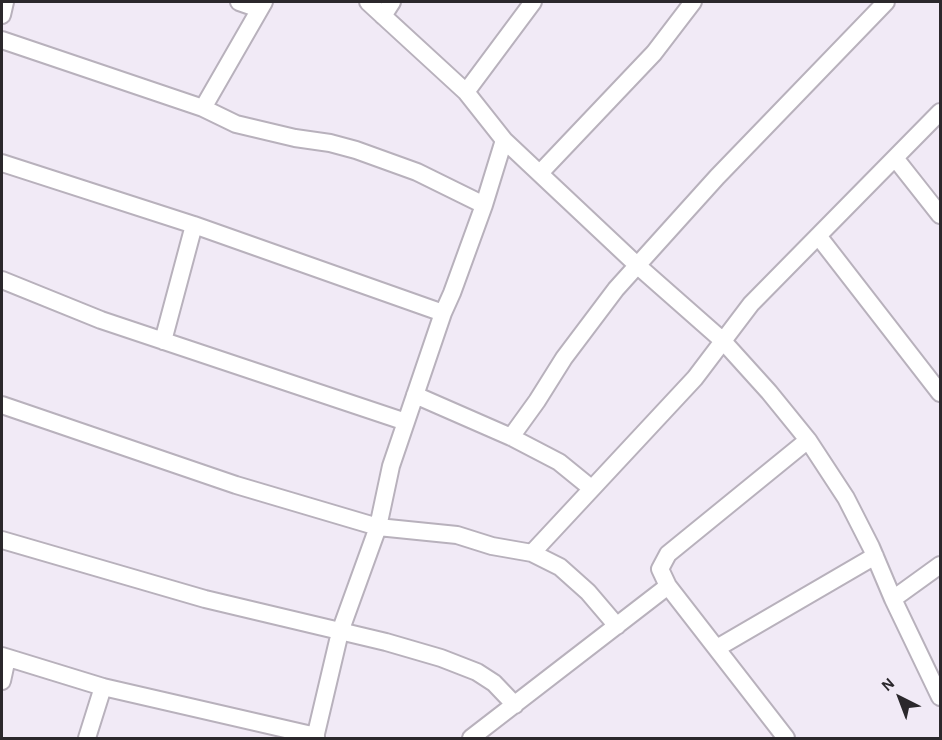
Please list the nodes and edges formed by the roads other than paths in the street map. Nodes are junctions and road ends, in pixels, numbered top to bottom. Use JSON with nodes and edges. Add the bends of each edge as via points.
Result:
{"nodes":[{"id":1,"x":5,"y":2,"type":"edge"},
{"id":2,"x":239,"y":2,"type":"edge"},
{"id":3,"x":368,"y":2,"type":"edge"},
{"id":4,"x":533,"y":2,"type":"edge"},
{"id":5,"x":693,"y":2,"type":"edge"},
{"id":6,"x":886,"y":2,"type":"edge"},
{"id":7,"x":262,"y":5,"type":"edge"},
{"id":8,"x":387,"y":9,"type":"edge"},
{"id":9,"x":2,"y":15,"type":"edge"},
{"id":10,"x":2,"y":40,"type":"edge"},
{"id":11,"x":466,"y":92,"type":"junction"},
{"id":12,"x":203,"y":108,"type":"junction"},
{"id":13,"x":940,"y":112,"type":"edge"},
{"id":14,"x":504,"y":140,"type":"junction"},
{"id":15,"x":895,"y":158,"type":"junction"},
{"id":16,"x":2,"y":163,"type":"edge"},
{"id":17,"x":540,"y":173,"type":"junction"},
{"id":18,"x":484,"y":205,"type":"junction"},
{"id":19,"x":940,"y":215,"type":"edge"},
{"id":20,"x":194,"y":225,"type":"junction"},
{"id":21,"x":819,"y":237,"type":"junction"},
{"id":22,"x":639,"y":266,"type":"junction"},
{"id":23,"x":2,"y":280,"type":"edge"},
{"id":24,"x":442,"y":313,"type":"junction"},
{"id":25,"x":163,"y":340,"type":"junction"},
{"id":26,"x":722,"y":340,"type":"junction"},
{"id":27,"x":940,"y":393,"type":"edge"},
{"id":28,"x":415,"y":395,"type":"junction"},
{"id":29,"x":2,"y":405,"type":"edge"},
{"id":30,"x":406,"y":422,"type":"junction"},
{"id":31,"x":511,"y":437,"type":"junction"},
{"id":32,"x":808,"y":440,"type":"junction"},
{"id":33,"x":591,"y":488,"type":"junction"},
{"id":34,"x":378,"y":527,"type":"junction"},
{"id":35,"x":2,"y":540,"type":"edge"},
{"id":36,"x":532,"y":553,"type":"junction"},
{"id":37,"x":875,"y":556,"type":"junction"},
{"id":38,"x":940,"y":565,"type":"edge"},
{"id":39,"x":668,"y":586,"type":"junction"},
{"id":40,"x":893,"y":599,"type":"junction"},
{"id":41,"x":617,"y":626,"type":"junction"},
{"id":42,"x":340,"y":632,"type":"junction"},
{"id":43,"x":717,"y":648,"type":"junction"},
{"id":44,"x":4,"y":657,"type":"edge"},
{"id":45,"x":2,"y":681,"type":"edge"},
{"id":46,"x":103,"y":687,"type":"junction"},
{"id":47,"x":940,"y":697,"type":"edge"},
{"id":48,"x":515,"y":705,"type":"junction"},
{"id":49,"x":780,"y":736,"type":"edge"},
{"id":50,"x":315,"y":737,"type":"edge"},
{"id":51,"x":87,"y":738,"type":"edge"},
{"id":52,"x":471,"y":738,"type":"edge"}],
"edges":[{"from":1,"to":9,"type":"street"},
{"from":2,"to":7,"type":"street"},
{"from":3,"to":8,"type":"street"},
{"from":4,"to":11,"type":"street"},
{"from":5,"to":17,"type":"street","via":[[654,53]]},
{"from":6,"to":22,"type":"street","via":[[717,177]]},
{"from":7,"to":12,"type":"street"},
{"from":8,"to":11,"type":"street"},
{"from":10,"to":12,"type":"street"},
{"from":11,"to":14,"type":"street"},
{"from":12,"to":18,"type":"street","via":[[236,124],[330,143],[417,172]]},
{"from":13,"to":15,"type":"street"},
{"from":14,"to":17,"type":"street"},
{"from":14,"to":18,"type":"street"},
{"from":15,"to":19,"type":"street"},
{"from":15,"to":21,"type":"street"},
{"from":16,"to":20,"type":"street"},
{"from":17,"to":22,"type":"street"},
{"from":18,"to":24,"type":"street"},
{"from":20,"to":24,"type":"street"},
{"from":20,"to":25,"type":"street"},
{"from":21,"to":26,"type":"street","via":[[751,304]]},
{"from":21,"to":27,"type":"street"},
{"from":22,"to":26,"type":"street"},
{"from":22,"to":31,"type":"street","via":[[593,318]]},
{"from":23,"to":25,"type":"street"},
{"from":24,"to":28,"type":"street"},
{"from":25,"to":30,"type":"street"},
{"from":26,"to":32,"type":"street"},
{"from":26,"to":33,"type":"street","via":[[694,378]]},
{"from":28,"to":30,"type":"street"},
{"from":28,"to":31,"type":"street"},
{"from":29,"to":34,"type":"street","via":[[236,485]]},
{"from":30,"to":34,"type":"street","via":[[391,466]]},
{"from":31,"to":33,"type":"street","via":[[559,462]]},
{"from":32,"to":37,"type":"street","via":[[846,498]]},
{"from":32,"to":39,"type":"street","via":[[668,554],[660,569]]},
{"from":33,"to":36,"type":"street"},
{"from":34,"to":36,"type":"street","via":[[457,535]]},
{"from":34,"to":42,"type":"street"},
{"from":35,"to":42,"type":"street","via":[[194,596]]},
{"from":36,"to":41,"type":"street","via":[[560,567]]},
{"from":37,"to":40,"type":"street"},
{"from":37,"to":43,"type":"street"},
{"from":38,"to":40,"type":"street"},
{"from":39,"to":41,"type":"street"},
{"from":39,"to":43,"type":"street"},
{"from":40,"to":47,"type":"street"},
{"from":41,"to":48,"type":"street"},
{"from":42,"to":48,"type":"street","via":[[441,658],[477,672]]},
{"from":42,"to":50,"type":"street"},
{"from":43,"to":49,"type":"street"},
{"from":44,"to":45,"type":"street"},
{"from":44,"to":46,"type":"street"},
{"from":46,"to":50,"type":"street"},
{"from":46,"to":51,"type":"street"},
{"from":48,"to":52,"type":"street"}]}
